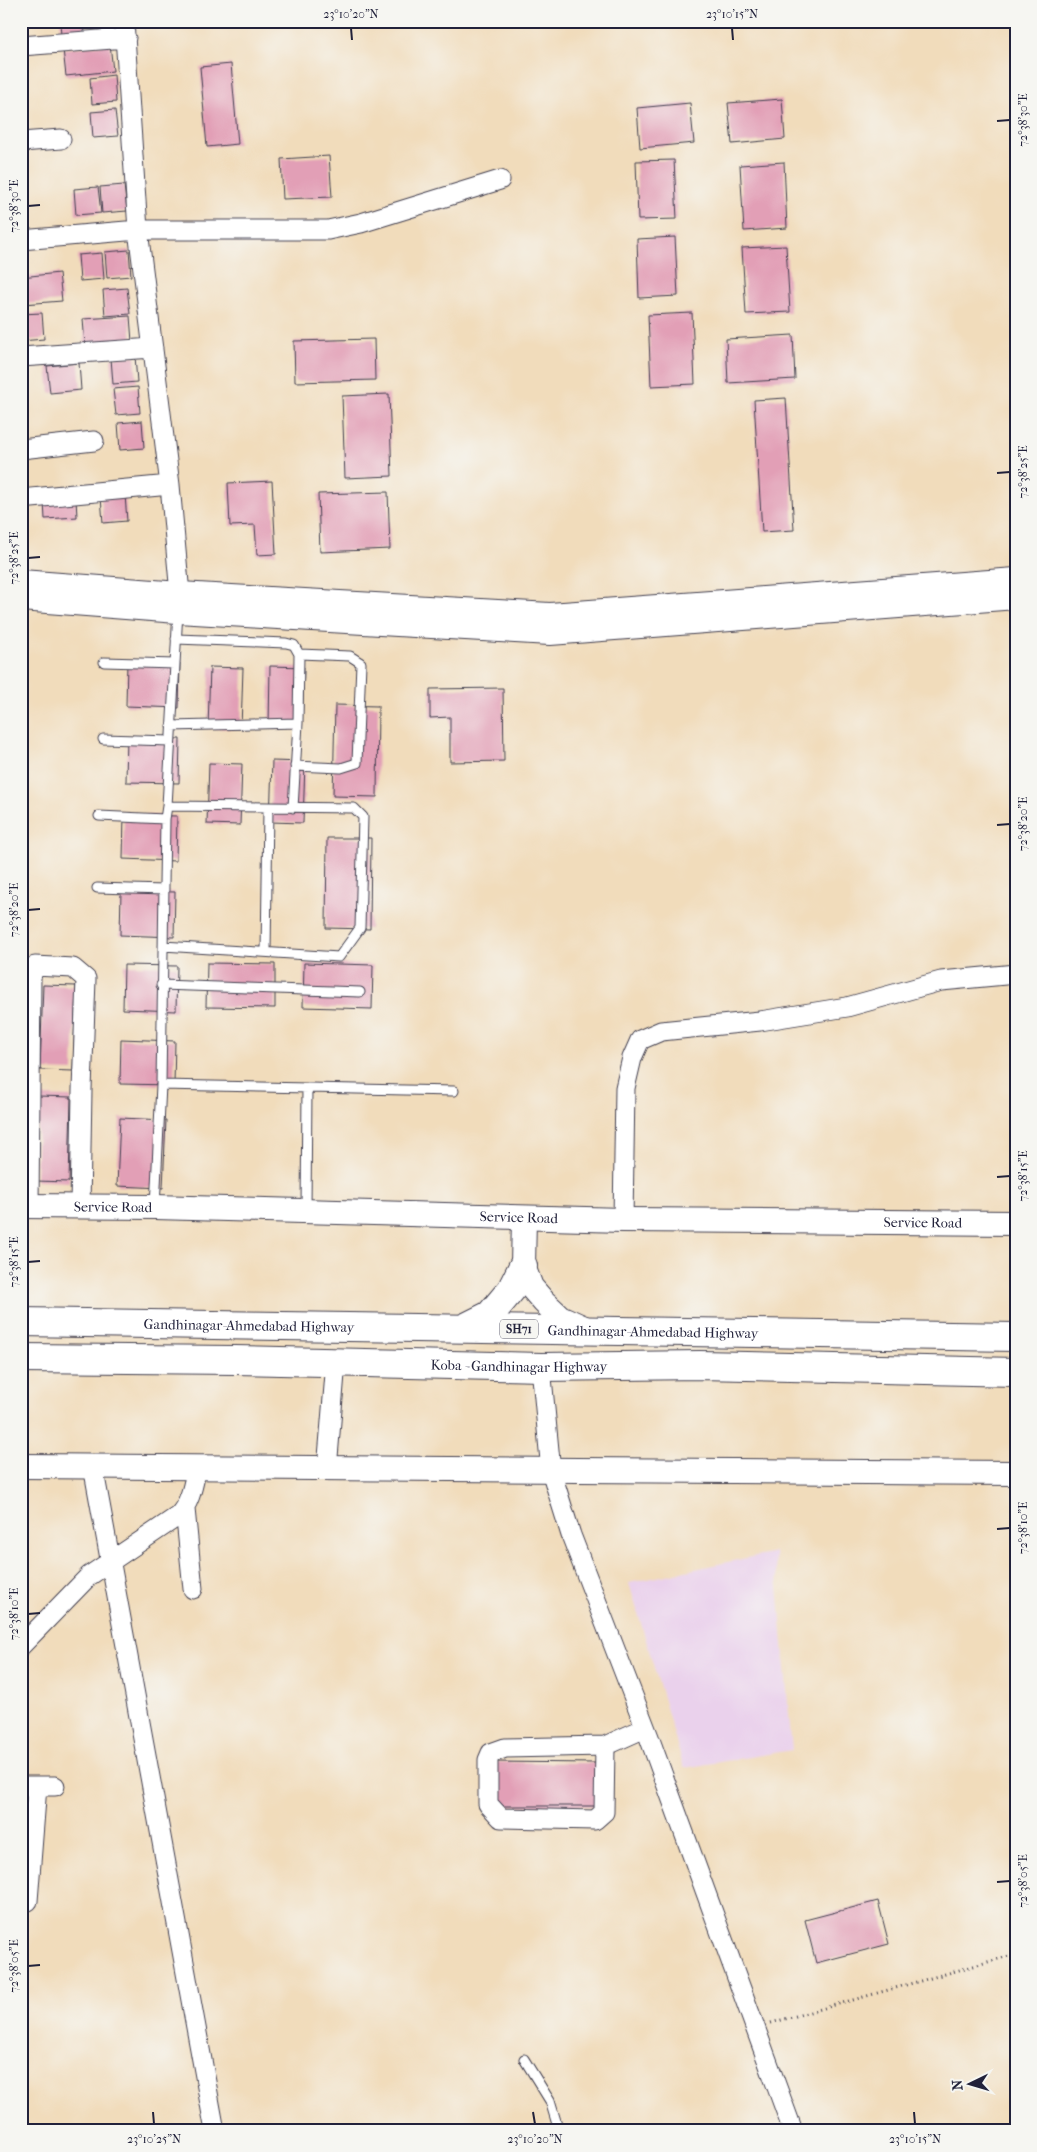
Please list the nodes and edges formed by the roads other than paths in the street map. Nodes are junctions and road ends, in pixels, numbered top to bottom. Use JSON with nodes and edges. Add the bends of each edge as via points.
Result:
{"nodes":[{"id":1,"x":125,"y":29,"type":"edge"},
{"id":2,"x":21,"y":46,"type":"edge"},
{"id":3,"x":61,"y":139,"type":"dead end"},
{"id":4,"x":21,"y":142,"type":"edge"},
{"id":5,"x":500,"y":180,"type":"dead end"},
{"id":6,"x":138,"y":230,"type":"junction"},
{"id":7,"x":21,"y":240,"type":"edge"},
{"id":8,"x":153,"y":348,"type":"junction"},
{"id":9,"x":21,"y":357,"type":"edge"},
{"id":10,"x":94,"y":441,"type":"dead end"},
{"id":11,"x":21,"y":449,"type":"edge"},
{"id":12,"x":170,"y":485,"type":"junction"},
{"id":13,"x":21,"y":499,"type":"edge"},
{"id":14,"x":1016,"y":580,"type":"edge"},
{"id":15,"x":21,"y":582,"type":"edge"},
{"id":16,"x":1016,"y":597,"type":"edge"},
{"id":17,"x":21,"y":599,"type":"edge"},
{"id":18,"x":179,"y":602,"type":"junction"},
{"id":19,"x":176,"y":639,"type":"junction"},
{"id":20,"x":299,"y":654,"type":"junction"},
{"id":21,"x":104,"y":662,"type":"dead end"},
{"id":22,"x":175,"y":664,"type":"junction"},
{"id":23,"x":298,"y":723,"type":"junction"},
{"id":24,"x":171,"y":726,"type":"junction"},
{"id":25,"x":103,"y":739,"type":"dead end"},
{"id":26,"x":170,"y":741,"type":"junction"},
{"id":27,"x":295,"y":766,"type":"junction"},
{"id":28,"x":167,"y":806,"type":"junction"},
{"id":29,"x":293,"y":808,"type":"junction"},
{"id":30,"x":268,"y":809,"type":"junction"},
{"id":31,"x":99,"y":816,"type":"dead end"},
{"id":32,"x":165,"y":819,"type":"junction"},
{"id":33,"x":97,"y":888,"type":"dead end"},
{"id":34,"x":164,"y":890,"type":"junction"},
{"id":35,"x":163,"y":946,"type":"junction"},
{"id":36,"x":266,"y":952,"type":"junction"},
{"id":37,"x":1016,"y":974,"type":"edge"},
{"id":38,"x":162,"y":985,"type":"junction"},
{"id":39,"x":360,"y":992,"type":"dead end"},
{"id":40,"x":161,"y":1085,"type":"junction"},
{"id":41,"x":307,"y":1088,"type":"junction"},
{"id":42,"x":454,"y":1091,"type":"dead end"},
{"id":43,"x":25,"y":1206,"type":"edge"},
{"id":44,"x":80,"y":1207,"type":"junction"},
{"id":45,"x":155,"y":1207,"type":"junction"},
{"id":46,"x":306,"y":1211,"type":"junction"},
{"id":47,"x":524,"y":1218,"type":"junction"},
{"id":48,"x":623,"y":1220,"type":"junction"},
{"id":49,"x":1016,"y":1223,"type":"edge"},
{"id":50,"x":523,"y":1266,"type":"junction"},
{"id":51,"x":21,"y":1322,"type":"edge"},
{"id":52,"x":464,"y":1328,"type":"junction"},
{"id":53,"x":591,"y":1330,"type":"junction"},
{"id":54,"x":1016,"y":1337,"type":"edge"},
{"id":55,"x":21,"y":1358,"type":"edge"},
{"id":56,"x":336,"y":1362,"type":"junction"},
{"id":57,"x":541,"y":1367,"type":"junction"},
{"id":58,"x":1016,"y":1372,"type":"edge"},
{"id":59,"x":21,"y":1466,"type":"edge"},
{"id":60,"x":93,"y":1466,"type":"junction"},
{"id":61,"x":197,"y":1468,"type":"junction"},
{"id":62,"x":327,"y":1469,"type":"junction"},
{"id":63,"x":551,"y":1471,"type":"junction"},
{"id":64,"x":1016,"y":1473,"type":"edge"},
{"id":65,"x":185,"y":1509,"type":"junction"},
{"id":66,"x":110,"y":1562,"type":"junction"},
{"id":67,"x":193,"y":1589,"type":"dead end"},
{"id":68,"x":21,"y":1646,"type":"edge"},
{"id":69,"x":645,"y":1728,"type":"junction"},
{"id":70,"x":605,"y":1746,"type":"junction"},
{"id":71,"x":38,"y":1792,"type":"edge"},
{"id":72,"x":28,"y":1901,"type":"dead end"},
{"id":73,"x":524,"y":2059,"type":"dead end"},
{"id":74,"x":215,"y":2131,"type":"edge"},
{"id":75,"x":559,"y":2131,"type":"edge"},
{"id":76,"x":793,"y":2131,"type":"edge"}],
"edges":[{"from":1,"to":2,"type":"street"},
{"from":1,"to":6,"type":"street"},
{"from":3,"to":4,"type":"street"},
{"from":5,"to":6,"type":"street","via":[[328,230]]},
{"from":6,"to":7,"type":"street"},
{"from":6,"to":8,"type":"street"},
{"from":8,"to":9,"type":"street"},
{"from":8,"to":12,"type":"street"},
{"from":10,"to":11,"type":"street"},
{"from":12,"to":13,"type":"street"},
{"from":12,"to":18,"type":"street"},
{"from":14,"to":18,"type":"street","via":[[550,615]]},
{"from":15,"to":18,"type":"street"},
{"from":16,"to":18,"type":"street","via":[[550,633]]},
{"from":17,"to":18,"type":"street"},
{"from":18,"to":19,"type":"lane"},
{"from":19,"to":20,"type":"lane","via":[[286,643],[294,645]]},
{"from":19,"to":22,"type":"lane"},
{"from":20,"to":23,"type":"lane"},
{"from":20,"to":27,"type":"lane","via":[[350,656],[361,663],[357,763],[341,768]]},
{"from":21,"to":22,"type":"lane"},
{"from":22,"to":24,"type":"lane"},
{"from":23,"to":24,"type":"lane"},
{"from":23,"to":27,"type":"lane"},
{"from":24,"to":26,"type":"lane"},
{"from":25,"to":26,"type":"lane"},
{"from":26,"to":28,"type":"lane"},
{"from":27,"to":29,"type":"lane"},
{"from":28,"to":30,"type":"lane"},
{"from":28,"to":32,"type":"lane"},
{"from":29,"to":30,"type":"lane"},
{"from":29,"to":36,"type":"lane","via":[[354,808],[363,817],[360,928],[339,957]]},
{"from":30,"to":36,"type":"lane"},
{"from":31,"to":32,"type":"lane"},
{"from":32,"to":34,"type":"lane"},
{"from":33,"to":34,"type":"lane"},
{"from":34,"to":35,"type":"lane"},
{"from":35,"to":36,"type":"lane"},
{"from":35,"to":38,"type":"lane"},
{"from":37,"to":48,"type":"street","via":[[941,981],[846,1007],[760,1021],[661,1031],[640,1040],[625,1088]]},
{"from":38,"to":39,"type":"lane"},
{"from":38,"to":40,"type":"lane"},
{"from":40,"to":41,"type":"lane"},
{"from":40,"to":45,"type":"lane"},
{"from":41,"to":42,"type":"lane"},
{"from":41,"to":46,"type":"lane"},
{"from":43,"to":44,"type":"street","name":"Service Road"},
{"from":43,"to":44,"type":"street","via":[[31,977],[34,966],[40,966],[73,968],[86,979]]},
{"from":44,"to":45,"type":"street","name":"Service Road"},
{"from":45,"to":46,"type":"street","name":"Service Road"},
{"from":46,"to":47,"type":"street","name":"Service Road"},
{"from":47,"to":48,"type":"street","name":"Service Road"},
{"from":47,"to":50,"type":"street"},
{"from":48,"to":49,"type":"street","name":"Service Road"},
{"from":50,"to":52,"type":"main road","via":[[511,1290],[490,1314]]},
{"from":50,"to":53,"type":"street","via":[[544,1302],[560,1316]]},
{"from":51,"to":52,"type":"main road","name":"Gandhinagar-Ahmedabad Highway","number":"SH71"},
{"from":52,"to":53,"type":"main road","name":"Gandhinagar-Ahmedabad Highway","number":"SH71"},
{"from":53,"to":54,"type":"main road","name":"Gandhinagar-Ahmedabad Highway","number":"SH71"},
{"from":55,"to":56,"type":"main road","name":"Koba - Gandhinagar Highway"},
{"from":56,"to":57,"type":"main road","name":"Koba - Gandhinagar Highway"},
{"from":56,"to":62,"type":"street"},
{"from":57,"to":58,"type":"main road","name":"Koba - Gandhinagar Highway","via":[[700,1365]]},
{"from":57,"to":63,"type":"street"},
{"from":59,"to":60,"type":"street"},
{"from":60,"to":61,"type":"street"},
{"from":60,"to":66,"type":"street"},
{"from":61,"to":62,"type":"street"},
{"from":61,"to":65,"type":"street"},
{"from":62,"to":63,"type":"street"},
{"from":63,"to":64,"type":"street"},
{"from":63,"to":69,"type":"street","via":[[571,1535]]},
{"from":65,"to":66,"type":"street"},
{"from":65,"to":67,"type":"street"},
{"from":66,"to":68,"type":"street","via":[[89,1576]]},
{"from":66,"to":74,"type":"street"},
{"from":69,"to":70,"type":"street"},
{"from":69,"to":76,"type":"street"},
{"from":70,"to":70,"type":"street","via":[[505,1748],[491,1753],[488,1760],[488,1804],[501,1818],[595,1820],[604,1812],[606,1801]]},
{"from":71,"to":72,"type":"street"},
{"from":73,"to":75,"type":"lane","via":[[550,2101]]}]}
